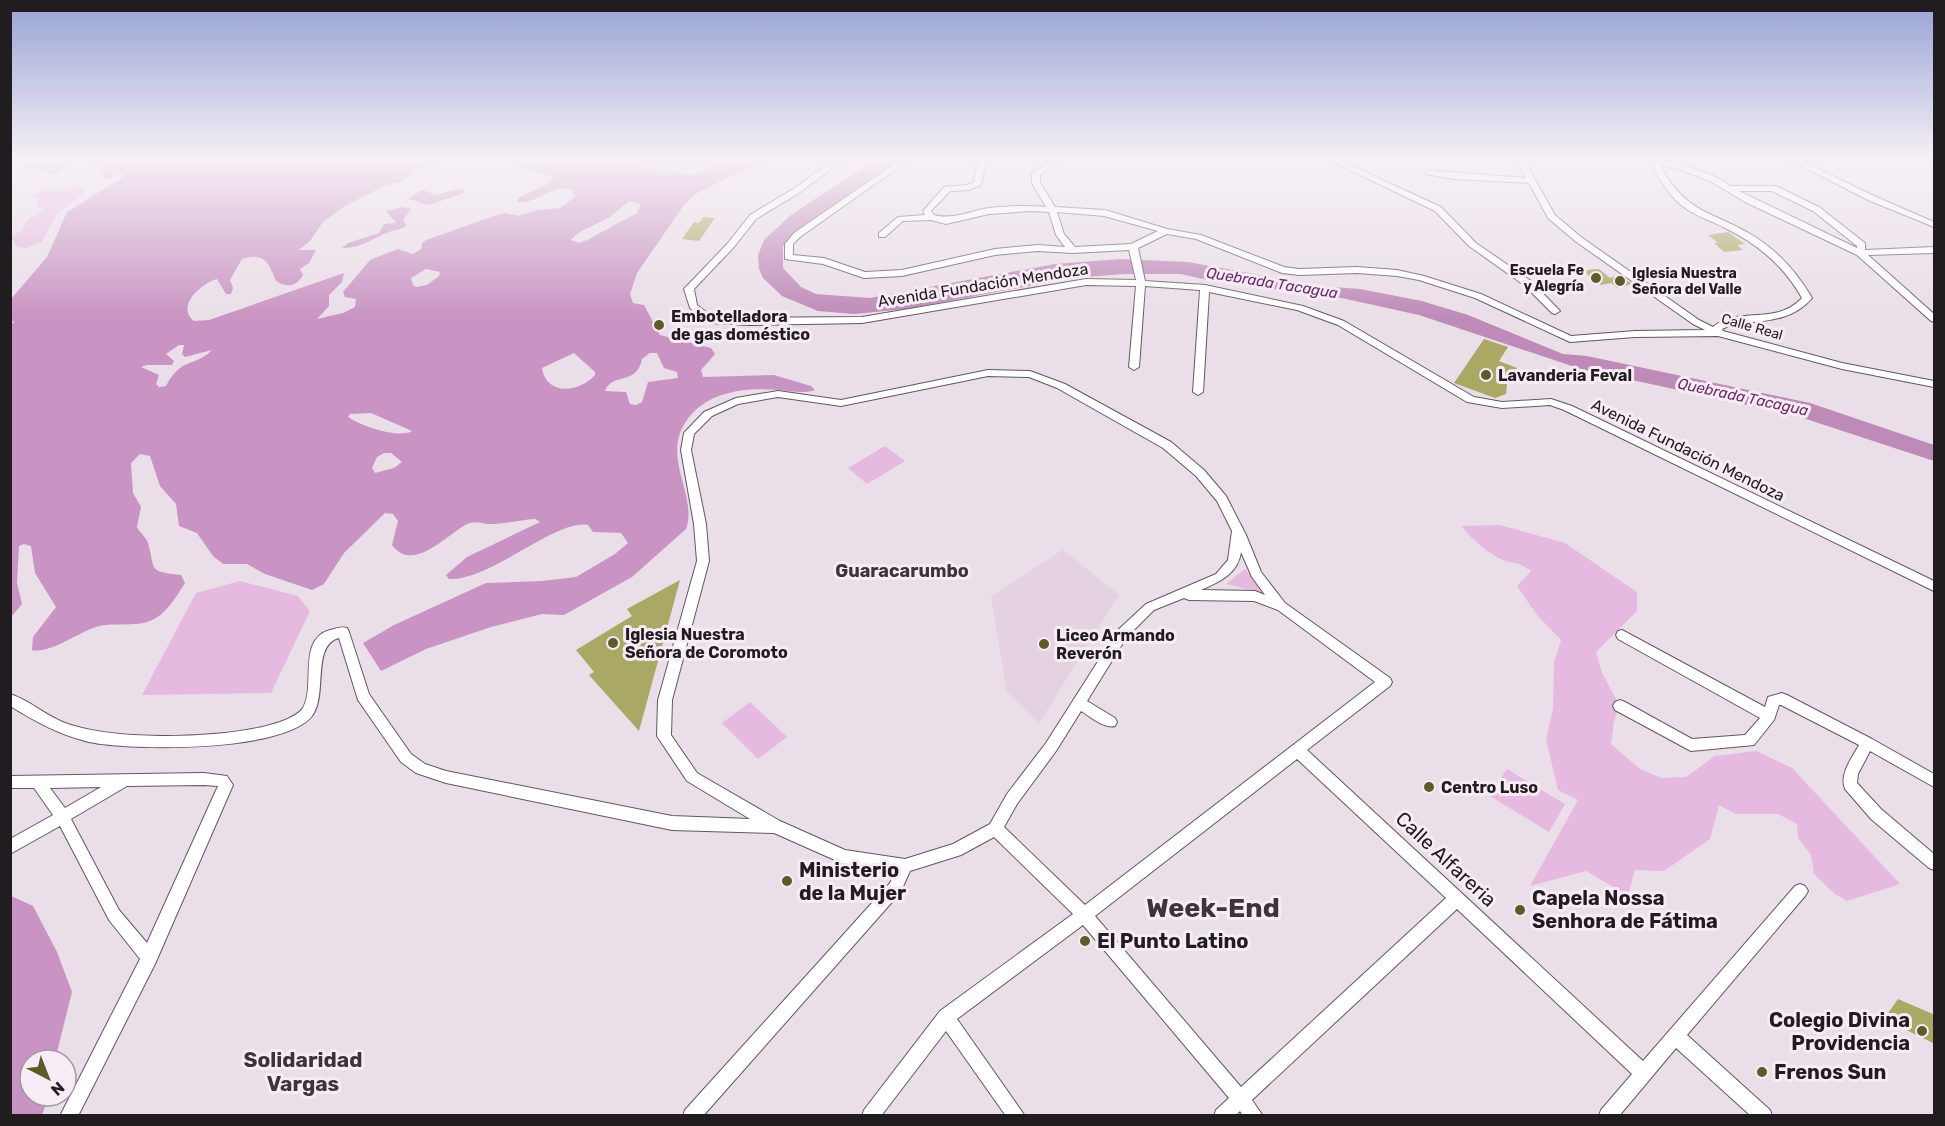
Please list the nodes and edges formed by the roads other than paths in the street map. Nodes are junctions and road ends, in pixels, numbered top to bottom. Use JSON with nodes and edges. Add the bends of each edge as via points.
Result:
{"nodes":[{"id":1,"x":760,"y":213,"type":"edge"},
{"id":2,"x":829,"y":213,"type":"edge"},
{"id":3,"x":928,"y":213,"type":"edge"},
{"id":4,"x":986,"y":213,"type":"edge"},
{"id":5,"x":1053,"y":213,"type":"edge"},
{"id":6,"x":1100,"y":213,"type":"edge"},
{"id":7,"x":1444,"y":213,"type":"edge"},
{"id":8,"x":1549,"y":213,"type":"edge"},
{"id":9,"x":1701,"y":213,"type":"edge"},
{"id":10,"x":1775,"y":213,"type":"edge"},
{"id":11,"x":1821,"y":213,"type":"edge"},
{"id":12,"x":1905,"y":213,"type":"edge"},
{"id":13,"x":931,"y":217,"type":"junction"},
{"id":14,"x":1935,"y":225,"type":"edge"},
{"id":15,"x":1166,"y":231,"type":"junction"},
{"id":16,"x":882,"y":235,"type":"dead end"},
{"id":17,"x":1134,"y":249,"type":"junction"},
{"id":18,"x":1073,"y":250,"type":"junction"},
{"id":19,"x":1935,"y":250,"type":"edge"},
{"id":20,"x":1860,"y":253,"type":"junction"},
{"id":21,"x":1140,"y":279,"type":"junction"},
{"id":22,"x":1205,"y":288,"type":"junction"},
{"id":23,"x":1554,"y":311,"type":"dead end"},
{"id":24,"x":1935,"y":319,"type":"edge"},
{"id":25,"x":1718,"y":333,"type":"junction"},
{"id":26,"x":1134,"y":367,"type":"dead end"},
{"id":27,"x":1935,"y":384,"type":"edge"},
{"id":28,"x":1198,"y":392,"type":"dead end"},
{"id":29,"x":1238,"y":531,"type":"junction"},
{"id":30,"x":1935,"y":586,"type":"edge"},
{"id":31,"x":1181,"y":595,"type":"junction"},
{"id":32,"x":1282,"y":607,"type":"junction"},
{"id":33,"x":1622,"y":635,"type":"dead end"},
{"id":34,"x":10,"y":699,"type":"edge"},
{"id":35,"x":1078,"y":702,"type":"junction"},
{"id":36,"x":1620,"y":706,"type":"dead end"},
{"id":37,"x":1769,"y":716,"type":"junction"},
{"id":38,"x":1110,"y":722,"type":"dead end"},
{"id":39,"x":1867,"y":743,"type":"junction"},
{"id":40,"x":1298,"y":751,"type":"junction"},
{"id":41,"x":125,"y":780,"type":"junction"},
{"id":42,"x":37,"y":781,"type":"junction"},
{"id":43,"x":1935,"y":781,"type":"edge"},
{"id":44,"x":10,"y":782,"type":"edge"},
{"id":45,"x":62,"y":816,"type":"junction"},
{"id":46,"x":776,"y":825,"type":"junction"},
{"id":47,"x":995,"y":829,"type":"junction"},
{"id":48,"x":10,"y":847,"type":"edge"},
{"id":49,"x":1935,"y":863,"type":"edge"},
{"id":50,"x":905,"y":866,"type":"junction"},
{"id":51,"x":1800,"y":891,"type":"dead end"},
{"id":52,"x":1457,"y":898,"type":"junction"},
{"id":53,"x":1084,"y":915,"type":"junction"},
{"id":54,"x":149,"y":958,"type":"junction"},
{"id":55,"x":946,"y":1017,"type":"junction"},
{"id":56,"x":1675,"y":1036,"type":"junction"},
{"id":57,"x":1644,"y":1073,"type":"junction"},
{"id":58,"x":1239,"y":1099,"type":"junction"},
{"id":59,"x":1757,"y":1114,"type":"edge"},
{"id":60,"x":68,"y":1116,"type":"edge"},
{"id":61,"x":691,"y":1116,"type":"edge"},
{"id":62,"x":870,"y":1116,"type":"edge"},
{"id":63,"x":1017,"y":1116,"type":"edge"},
{"id":64,"x":1222,"y":1116,"type":"edge"},
{"id":65,"x":1255,"y":1116,"type":"edge"},
{"id":66,"x":1607,"y":1116,"type":"edge"}],
"edges":[{"from":1,"to":21,"type":"street","name":"Avenida Fundación Mendoza","via":[[689,289],[693,306],[712,321],[854,321],[1086,282]]},
{"from":2,"to":18,"type":"street","via":[[797,235],[789,244],[788,256],[824,261],[864,275],[902,273],[995,252]]},
{"from":3,"to":13,"type":"street"},
{"from":4,"to":13,"type":"street","via":[[946,221]]},
{"from":5,"to":18,"type":"street","via":[[1060,235]]},
{"from":6,"to":15,"type":"street"},
{"from":7,"to":23,"type":"street","via":[[1476,248],[1536,287]]},
{"from":8,"to":25,"type":"street","name":"Calle Real","via":[[1578,239],[1696,322]]},
{"from":9,"to":25,"type":"street","via":[[1775,254],[1807,298],[1802,306],[1785,314],[1720,323]]},
{"from":10,"to":20,"type":"street"},
{"from":11,"to":20,"type":"street","via":[[1862,245]]},
{"from":12,"to":14,"type":"street"},
{"from":13,"to":16,"type":"street","via":[[901,219]]},
{"from":15,"to":17,"type":"street"},
{"from":15,"to":25,"type":"street","via":[[1198,237],[1282,270],[1358,270],[1421,278],[1478,296],[1570,339]]},
{"from":17,"to":18,"type":"street"},
{"from":17,"to":21,"type":"street"},
{"from":19,"to":20,"type":"street"},
{"from":20,"to":24,"type":"street"},
{"from":21,"to":22,"type":"street","name":"Avenida Fundación Mendoza"},
{"from":21,"to":26,"type":"street"},
{"from":22,"to":28,"type":"street"},
{"from":22,"to":30,"type":"street","name":"Avenida Fundación Mendoza","via":[[1300,308],[1341,323],[1471,400],[1502,405],[1551,402],[1568,408]]},
{"from":25,"to":27,"type":"street","name":"Calle Real","via":[[1842,366]]},
{"from":29,"to":31,"type":"street","via":[[1234,561],[1220,577]]},
{"from":29,"to":32,"type":"street","via":[[1256,574]]},
{"from":29,"to":46,"type":"street","via":[[1222,499],[1200,473],[1167,446],[1061,386],[1030,374],[988,373],[842,403],[778,394],[736,401],[708,414],[689,433],[686,450],[703,561],[665,700],[664,736],[692,777]]},
{"from":31,"to":32,"type":"street","via":[[1255,596]]},
{"from":31,"to":35,"type":"street","via":[[1150,607],[1122,634]]},
{"from":32,"to":40,"type":"street","via":[[1386,682]]},
{"from":33,"to":37,"type":"street"},
{"from":34,"to":46,"type":"street","via":[[71,731],[130,742],[233,737],[283,728],[302,718],[311,706],[317,646],[334,632],[343,632],[363,696],[406,758],[421,769],[672,823]]},
{"from":35,"to":38,"type":"street"},
{"from":35,"to":47,"type":"street"},
{"from":36,"to":37,"type":"street","via":[[1691,745],[1749,741]]},
{"from":37,"to":39,"type":"street","via":[[1773,701],[1791,702]]},
{"from":39,"to":43,"type":"street"},
{"from":39,"to":49,"type":"street","via":[[1851,773],[1850,785],[1876,814]]},
{"from":40,"to":52,"type":"street","name":"Calle Alfareria"},
{"from":40,"to":53,"type":"street"},
{"from":41,"to":42,"type":"street"},
{"from":41,"to":45,"type":"street"},
{"from":41,"to":54,"type":"street","via":[[222,780],[226,785]]},
{"from":42,"to":44,"type":"street"},
{"from":42,"to":45,"type":"street"},
{"from":45,"to":48,"type":"street"},
{"from":45,"to":54,"type":"street","via":[[114,915]]},
{"from":46,"to":50,"type":"street","via":[[844,857]]},
{"from":47,"to":50,"type":"street","via":[[956,850]]},
{"from":47,"to":53,"type":"street","via":[[1045,873]]},
{"from":50,"to":61,"type":"street","via":[[895,888]]},
{"from":51,"to":56,"type":"street"},
{"from":52,"to":57,"type":"street","name":"Calle Alfareria"},
{"from":52,"to":58,"type":"street"},
{"from":53,"to":55,"type":"street"},
{"from":53,"to":58,"type":"street"},
{"from":54,"to":60,"type":"street"},
{"from":55,"to":62,"type":"street"},
{"from":55,"to":63,"type":"street"},
{"from":56,"to":57,"type":"street"},
{"from":56,"to":59,"type":"street"},
{"from":57,"to":66,"type":"street"},
{"from":58,"to":64,"type":"street"},
{"from":58,"to":65,"type":"street"}]}
